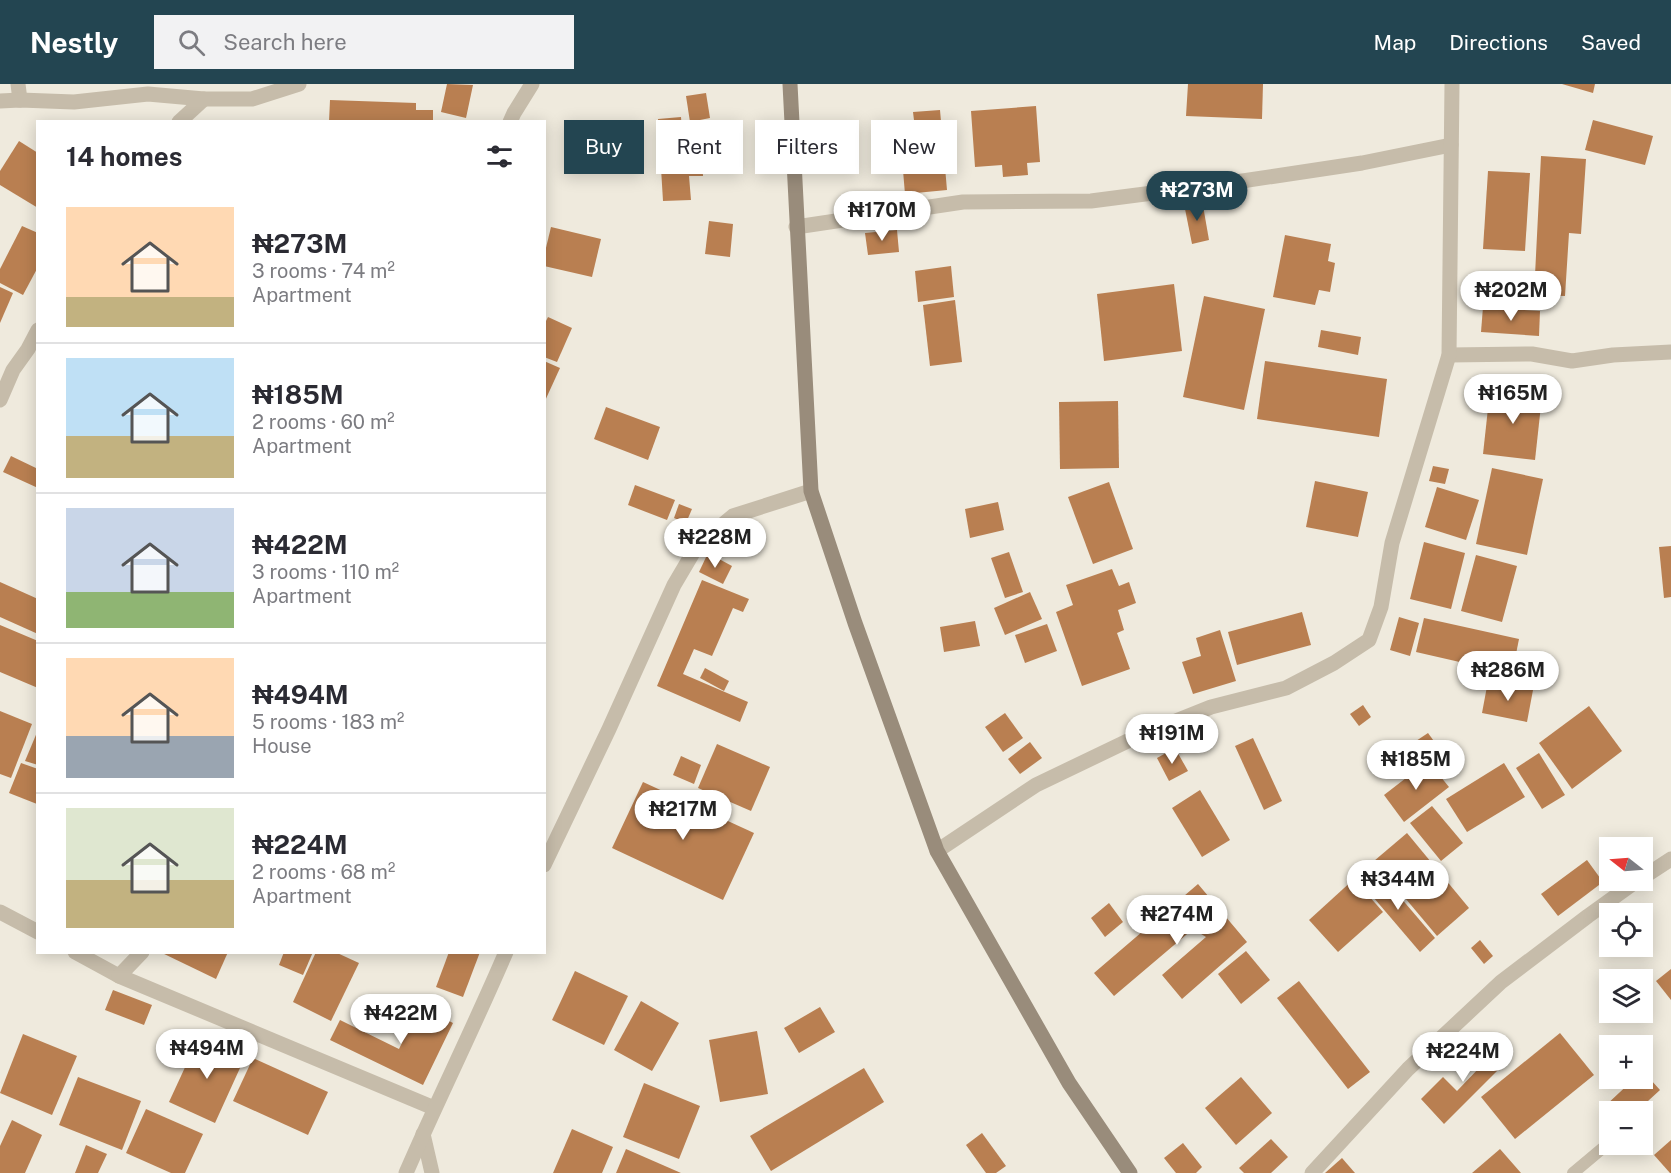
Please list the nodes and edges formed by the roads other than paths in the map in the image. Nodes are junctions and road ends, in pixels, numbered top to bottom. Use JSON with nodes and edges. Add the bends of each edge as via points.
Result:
{"nodes":[{"id":1,"x":18,"y":84,"type":"edge"},
{"id":2,"x":299,"y":84,"type":"edge"},
{"id":3,"x":532,"y":84,"type":"edge"},
{"id":4,"x":790,"y":84,"type":"edge"},
{"id":5,"x":1452,"y":84,"type":"edge"},
{"id":6,"x":204,"y":99,"type":"junction"},
{"id":7,"x":20,"y":100,"type":"junction"},
{"id":8,"x":0,"y":101,"type":"edge"},
{"id":9,"x":181,"y":120,"type":"edge"},
{"id":10,"x":511,"y":120,"type":"edge"},
{"id":11,"x":1451,"y":145,"type":"junction"},
{"id":12,"x":796,"y":227,"type":"junction"},
{"id":13,"x":36,"y":334,"type":"edge"},
{"id":14,"x":1671,"y":352,"type":"edge"},
{"id":15,"x":1449,"y":355,"type":"junction"},
{"id":16,"x":0,"y":400,"type":"edge"},
{"id":17,"x":811,"y":491,"type":"junction"},
{"id":18,"x":937,"y":851,"type":"junction"},
{"id":19,"x":1671,"y":859,"type":"edge"},
{"id":20,"x":546,"y":861,"type":"edge"},
{"id":21,"x":1653,"y":871,"type":"edge"},
{"id":22,"x":1623,"y":891,"type":"edge"},
{"id":23,"x":0,"y":912,"type":"edge"},
{"id":24,"x":36,"y":931,"type":"edge"},
{"id":25,"x":79,"y":954,"type":"edge"},
{"id":26,"x":139,"y":954,"type":"edge"},
{"id":27,"x":505,"y":954,"type":"edge"},
{"id":28,"x":119,"y":976,"type":"junction"},
{"id":29,"x":434,"y":1108,"type":"junction"},
{"id":30,"x":423,"y":1134,"type":"junction"},
{"id":31,"x":1599,"y":1151,"type":"edge"},
{"id":32,"x":406,"y":1173,"type":"edge"},
{"id":33,"x":432,"y":1173,"type":"edge"},
{"id":34,"x":1130,"y":1173,"type":"edge"},
{"id":35,"x":1312,"y":1173,"type":"edge"},
{"id":36,"x":1573,"y":1173,"type":"edge"}],
"edges":[{"from":1,"to":7,"type":"street"},
{"from":2,"to":6,"type":"street","via":[[252,99]]},
{"from":3,"to":10,"type":"street"},
{"from":4,"to":12,"type":"main road"},
{"from":5,"to":11,"type":"street"},
{"from":6,"to":7,"type":"street","via":[[148,94],[74,102]]},
{"from":6,"to":9,"type":"street"},
{"from":7,"to":8,"type":"street"},
{"from":11,"to":12,"type":"street","via":[[1362,163],[1102,200],[963,202]]},
{"from":11,"to":15,"type":"street"},
{"from":12,"to":17,"type":"main road"},
{"from":13,"to":16,"type":"street"},
{"from":14,"to":15,"type":"street","via":[[1572,361],[1532,354]]},
{"from":15,"to":18,"type":"street","via":[[1392,543],[1381,607],[1369,640],[1286,688],[1211,707],[1136,737],[1036,785]]},
{"from":17,"to":18,"type":"main road"},
{"from":17,"to":20,"type":"street","via":[[733,516],[697,546],[674,585]]},
{"from":18,"to":34,"type":"main road","via":[[1069,1083]]},
{"from":19,"to":21,"type":"street"},
{"from":22,"to":35,"type":"street","via":[[1500,982],[1408,1069]]},
{"from":23,"to":24,"type":"street"},
{"from":25,"to":28,"type":"street"},
{"from":26,"to":28,"type":"street"},
{"from":27,"to":29,"type":"street"},
{"from":28,"to":29,"type":"street"},
{"from":29,"to":30,"type":"street"},
{"from":30,"to":32,"type":"street"},
{"from":30,"to":33,"type":"street"},
{"from":31,"to":36,"type":"lane"}]}
